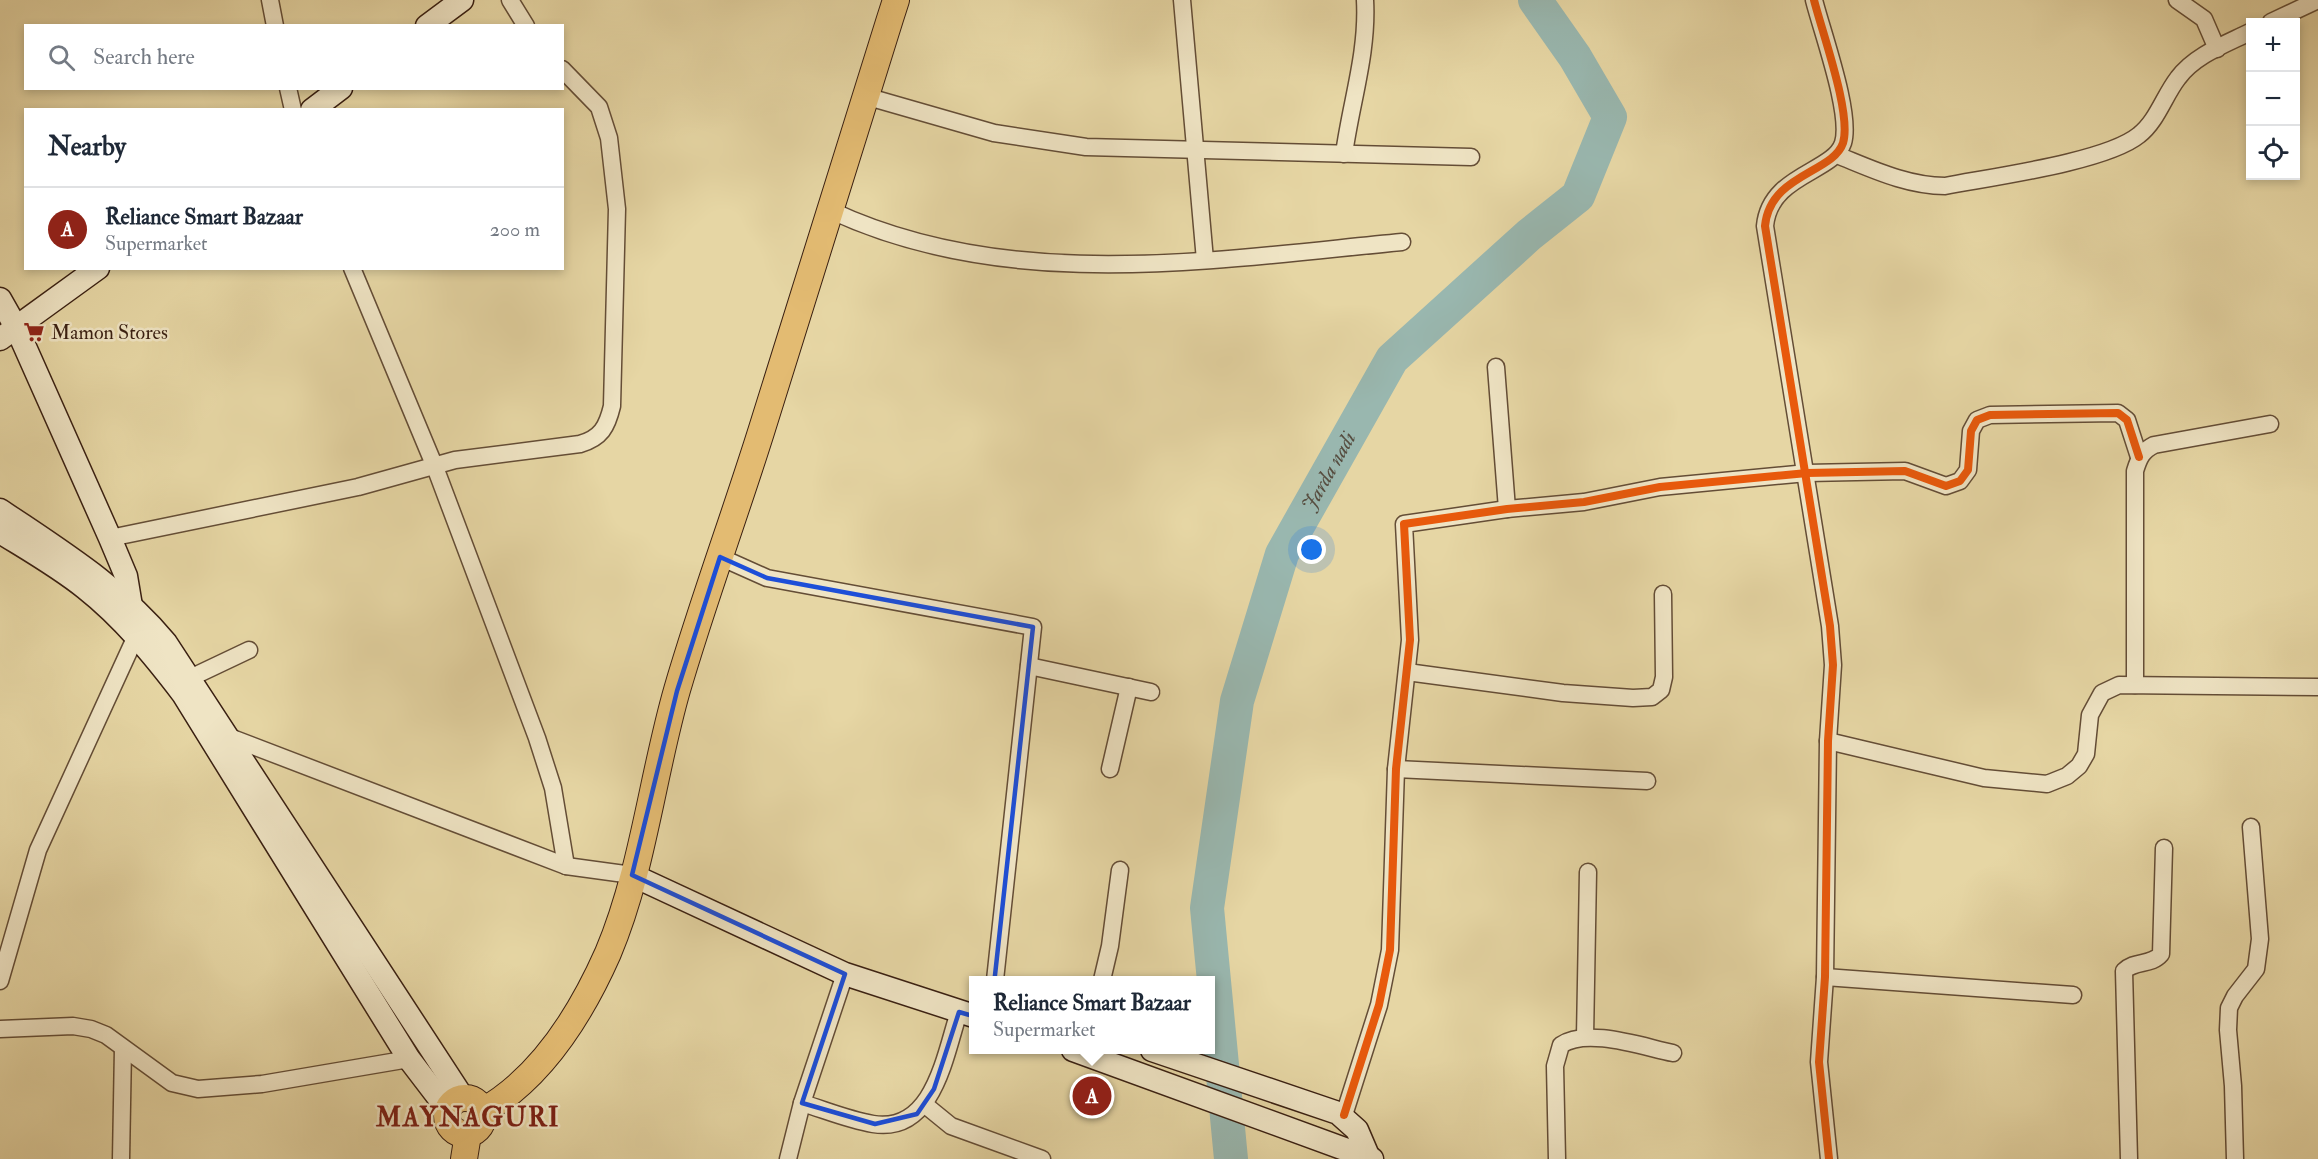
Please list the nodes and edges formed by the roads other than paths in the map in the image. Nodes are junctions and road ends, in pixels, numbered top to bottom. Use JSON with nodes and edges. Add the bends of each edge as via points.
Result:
{"nodes":[{"id":1,"x":270,"y":0,"type":"edge"},
{"id":2,"x":462,"y":0,"type":"edge"},
{"id":3,"x":510,"y":0,"type":"edge"},
{"id":4,"x":896,"y":0,"type":"edge"},
{"id":5,"x":1182,"y":0,"type":"edge"},
{"id":6,"x":1365,"y":0,"type":"edge"},
{"id":7,"x":1814,"y":0,"type":"edge"},
{"id":8,"x":2177,"y":0,"type":"edge"},
{"id":9,"x":2318,"y":0,"type":"edge"},
{"id":10,"x":2280,"y":18,"type":"edge"},
{"id":11,"x":275,"y":24,"type":"edge"},
{"id":12,"x":430,"y":24,"type":"edge"},
{"id":13,"x":525,"y":24,"type":"edge"},
{"id":14,"x":2246,"y":34,"type":"edge"},
{"id":15,"x":2217,"y":49,"type":"junction"},
{"id":16,"x":564,"y":71,"type":"edge"},
{"id":17,"x":288,"y":90,"type":"edge"},
{"id":18,"x":338,"y":90,"type":"edge"},
{"id":19,"x":865,"y":96,"type":"junction"},
{"id":20,"x":293,"y":108,"type":"edge"},
{"id":21,"x":315,"y":108,"type":"edge"},
{"id":22,"x":1194,"y":151,"type":"junction"},
{"id":23,"x":1344,"y":154,"type":"junction"},
{"id":24,"x":1837,"y":154,"type":"junction"},
{"id":25,"x":1471,"y":157,"type":"dead end"},
{"id":26,"x":830,"y":210,"type":"junction"},
{"id":27,"x":1402,"y":242,"type":"dead end"},
{"id":28,"x":1205,"y":260,"type":"junction"},
{"id":29,"x":95,"y":270,"type":"edge"},
{"id":30,"x":353,"y":270,"type":"edge"},
{"id":31,"x":0,"y":299,"type":"edge"},
{"id":32,"x":9,"y":334,"type":"edge"},
{"id":33,"x":1496,"y":367,"type":"dead end"},
{"id":34,"x":2270,"y":424,"type":"dead end"},
{"id":35,"x":2139,"y":457,"type":"junction"},
{"id":36,"x":435,"y":467,"type":"junction"},
{"id":37,"x":1807,"y":473,"type":"junction"},
{"id":38,"x":1507,"y":509,"type":"junction"},
{"id":39,"x":0,"y":510,"type":"edge"},
{"id":40,"x":0,"y":532,"type":"edge"},
{"id":41,"x":110,"y":538,"type":"junction"},
{"id":42,"x":720,"y":557,"type":"junction"},
{"id":43,"x":1663,"y":594,"type":"dead end"},
{"id":44,"x":131,"y":606,"type":"junction"},
{"id":45,"x":136,"y":636,"type":"junction"},
{"id":46,"x":249,"y":650,"type":"dead end"},
{"id":47,"x":1029,"y":666,"type":"junction"},
{"id":48,"x":1407,"y":672,"type":"junction"},
{"id":49,"x":190,"y":678,"type":"junction"},
{"id":50,"x":2136,"y":685,"type":"junction"},
{"id":51,"x":1129,"y":687,"type":"junction"},
{"id":52,"x":2318,"y":687,"type":"edge"},
{"id":53,"x":1150,"y":692,"type":"dead end"},
{"id":54,"x":227,"y":736,"type":"junction"},
{"id":55,"x":1828,"y":741,"type":"junction"},
{"id":56,"x":1110,"y":769,"type":"dead end"},
{"id":57,"x":1396,"y":769,"type":"junction"},
{"id":58,"x":1647,"y":781,"type":"dead end"},
{"id":59,"x":2251,"y":827,"type":"dead end"},
{"id":60,"x":2164,"y":848,"type":"dead end"},
{"id":61,"x":566,"y":866,"type":"junction"},
{"id":62,"x":1120,"y":870,"type":"dead end"},
{"id":63,"x":1588,"y":872,"type":"dead end"},
{"id":64,"x":632,"y":875,"type":"junction"},
{"id":65,"x":845,"y":974,"type":"junction"},
{"id":66,"x":996,"y":976,"type":"edge"},
{"id":67,"x":1103,"y":976,"type":"edge"},
{"id":68,"x":1825,"y":977,"type":"junction"},
{"id":69,"x":0,"y":981,"type":"edge"},
{"id":70,"x":2073,"y":995,"type":"dead end"},
{"id":71,"x":966,"y":1014,"type":"edge"},
{"id":72,"x":0,"y":1029,"type":"edge"},
{"id":73,"x":1585,"y":1037,"type":"junction"},
{"id":74,"x":123,"y":1048,"type":"junction"},
{"id":75,"x":1673,"y":1053,"type":"dead end"},
{"id":76,"x":1089,"y":1054,"type":"edge"},
{"id":77,"x":1164,"y":1054,"type":"edge"},
{"id":78,"x":409,"y":1059,"type":"junction"},
{"id":79,"x":802,"y":1103,"type":"junction"},
{"id":80,"x":924,"y":1104,"type":"junction"},
{"id":81,"x":464,"y":1106,"type":"junction"},
{"id":82,"x":1341,"y":1114,"type":"junction"},
{"id":83,"x":1367,"y":1157,"type":"edge"},
{"id":84,"x":121,"y":1159,"type":"edge"},
{"id":85,"x":464,"y":1159,"type":"edge"},
{"id":86,"x":788,"y":1159,"type":"edge"},
{"id":87,"x":1042,"y":1159,"type":"edge"},
{"id":88,"x":1557,"y":1159,"type":"edge"},
{"id":89,"x":1829,"y":1159,"type":"edge"},
{"id":90,"x":2129,"y":1159,"type":"edge"},
{"id":91,"x":2235,"y":1159,"type":"edge"}],
"edges":[{"from":1,"to":11,"type":"street"},
{"from":2,"to":12,"type":"main road"},
{"from":3,"to":13,"type":"street"},
{"from":4,"to":19,"type":"main road"},
{"from":5,"to":22,"type":"street"},
{"from":6,"to":23,"type":"street","via":[[1363,57],[1350,107]]},
{"from":7,"to":24,"type":"street","via":[[1842,105],[1843,142]]},
{"from":8,"to":15,"type":"street","via":[[2204,19]]},
{"from":9,"to":10,"type":"street"},
{"from":14,"to":15,"type":"street"},
{"from":15,"to":24,"type":"street","via":[[2198,59],[2178,78],[2139,135],[2076,159],[1945,186],[1928,186]]},
{"from":16,"to":36,"type":"street","via":[[603,114],[614,170],[615,313],[608,423],[594,440],[580,444],[455,460]]},
{"from":17,"to":20,"type":"street"},
{"from":18,"to":21,"type":"main road"},
{"from":19,"to":22,"type":"street","via":[[947,122],[1037,141],[1118,150]]},
{"from":19,"to":26,"type":"main road"},
{"from":22,"to":23,"type":"street"},
{"from":22,"to":28,"type":"street"},
{"from":23,"to":25,"type":"street"},
{"from":24,"to":37,"type":"street","via":[[1805,172],[1771,203],[1767,212],[1769,255]]},
{"from":26,"to":28,"type":"street","via":[[858,223],[935,245],[1016,260],[1097,265]]},
{"from":26,"to":42,"type":"main road"},
{"from":27,"to":28,"type":"street"},
{"from":29,"to":32,"type":"main road"},
{"from":30,"to":36,"type":"street"},
{"from":31,"to":32,"type":"main road"},
{"from":32,"to":41,"type":"main road"},
{"from":33,"to":38,"type":"street"},
{"from":34,"to":35,"type":"street","via":[[2154,445]]},
{"from":35,"to":37,"type":"street","via":[[2127,420],[2118,413],[2008,412],[1977,420],[1971,431],[1968,470],[1960,481],[1946,486],[1905,471]]},
{"from":35,"to":50,"type":"street","via":[[2135,471]]},
{"from":36,"to":41,"type":"street","via":[[358,487]]},
{"from":36,"to":61,"type":"street","via":[[553,788]]},
{"from":37,"to":38,"type":"street","via":[[1660,487],[1584,501]]},
{"from":37,"to":55,"type":"street","via":[[1830,626],[1833,665]]},
{"from":38,"to":48,"type":"street","via":[[1404,524],[1409,616]]},
{"from":39,"to":44,"type":"main road","via":[[92,572]]},
{"from":40,"to":45,"type":"main road","via":[[87,589]]},
{"from":41,"to":44,"type":"main road","via":[[126,576]]},
{"from":42,"to":47,"type":"street","via":[[767,579],[1033,627]]},
{"from":42,"to":64,"type":"main road","via":[[677,692]]},
{"from":43,"to":48,"type":"street","via":[[1664,677],[1661,690],[1652,697],[1563,693]]},
{"from":44,"to":49,"type":"main road","via":[[166,642]]},
{"from":45,"to":69,"type":"street","via":[[38,850]]},
{"from":45,"to":78,"type":"main road","via":[[183,694]]},
{"from":46,"to":49,"type":"street"},
{"from":47,"to":51,"type":"street"},
{"from":47,"to":66,"type":"street"},
{"from":48,"to":57,"type":"street"},
{"from":49,"to":54,"type":"main road"},
{"from":50,"to":52,"type":"street"},
{"from":50,"to":55,"type":"street","via":[[2119,685],[2102,693],[2090,715],[2086,754],[2079,766],[2047,784],[1984,778]]},
{"from":51,"to":53,"type":"street"},
{"from":51,"to":56,"type":"street"},
{"from":54,"to":61,"type":"street"},
{"from":54,"to":81,"type":"main road"},
{"from":55,"to":68,"type":"street"},
{"from":57,"to":58,"type":"street"},
{"from":57,"to":82,"type":"street","via":[[1386,978]]},
{"from":59,"to":91,"type":"street","via":[[2260,939],[2256,969],[2229,1008]]},
{"from":60,"to":90,"type":"street","via":[[2161,954],[2156,960],[2129,966],[2124,971]]},
{"from":61,"to":64,"type":"street"},
{"from":62,"to":67,"type":"street"},
{"from":63,"to":73,"type":"street"},
{"from":64,"to":65,"type":"main road"},
{"from":64,"to":81,"type":"main road","via":[[608,951],[568,1026],[524,1082],[505,1098]]},
{"from":65,"to":71,"type":"main road"},
{"from":65,"to":79,"type":"street"},
{"from":68,"to":70,"type":"street"},
{"from":68,"to":89,"type":"street","via":[[1819,1062]]},
{"from":71,"to":80,"type":"street"},
{"from":72,"to":74,"type":"street","via":[[73,1026],[106,1035]]},
{"from":73,"to":75,"type":"street"},
{"from":73,"to":88,"type":"street","via":[[1569,1039],[1561,1045],[1555,1066]]},
{"from":74,"to":78,"type":"street","via":[[172,1083],[198,1089],[262,1084]]},
{"from":74,"to":84,"type":"street"},
{"from":76,"to":83,"type":"main road"},
{"from":77,"to":82,"type":"main road"},
{"from":78,"to":81,"type":"main road"},
{"from":79,"to":80,"type":"street","via":[[875,1125],[903,1121],[917,1114]]},
{"from":79,"to":86,"type":"street"},
{"from":80,"to":87,"type":"street","via":[[951,1126]]},
{"from":81,"to":85,"type":"main road","via":[[480,1126],[468,1134]]},
{"from":82,"to":83,"type":"main road","via":[[1362,1137]]}]}
